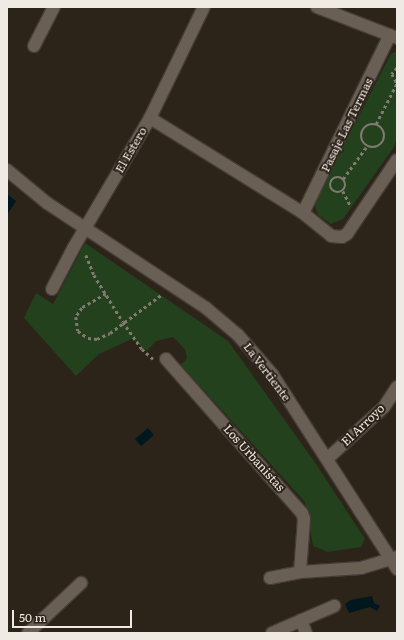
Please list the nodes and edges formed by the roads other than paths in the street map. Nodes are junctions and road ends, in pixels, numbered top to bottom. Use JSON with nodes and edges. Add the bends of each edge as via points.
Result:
{"nodes":[{"id":1,"x":54,"y":7,"type":"edge"},
{"id":2,"x":204,"y":7,"type":"edge"},
{"id":3,"x":317,"y":7,"type":"edge"},
{"id":4,"x":394,"y":37,"type":"edge"},
{"id":5,"x":34,"y":46,"type":"dead end"},
{"id":6,"x":150,"y":118,"type":"junction"},
{"id":7,"x":397,"y":160,"type":"edge"},
{"id":8,"x":7,"y":170,"type":"edge"},
{"id":9,"x":303,"y":213,"type":"junction"},
{"id":10,"x":86,"y":230,"type":"junction"},
{"id":11,"x":52,"y":289,"type":"dead end"},
{"id":12,"x":166,"y":359,"type":"dead end"},
{"id":13,"x":397,"y":387,"type":"edge"},
{"id":14,"x":327,"y":459,"type":"junction"},
{"id":15,"x":395,"y":562,"type":"edge"},
{"id":16,"x":300,"y":572,"type":"junction"},
{"id":17,"x":270,"y":578,"type":"dead end"},
{"id":18,"x":81,"y":583,"type":"dead end"},
{"id":19,"x":334,"y":606,"type":"dead end"},
{"id":20,"x":301,"y":620,"type":"junction"},
{"id":21,"x":28,"y":633,"type":"edge"},
{"id":22,"x":272,"y":633,"type":"edge"},
{"id":23,"x":306,"y":633,"type":"edge"}],
"edges":[{"from":1,"to":5,"type":"street"},
{"from":2,"to":6,"type":"street","name":"El Estero"},
{"from":3,"to":4,"type":"street","name":"Pasaje Las Termas"},
{"from":4,"to":9,"type":"street","name":"Pasaje Las Termas"},
{"from":6,"to":9,"type":"street"},
{"from":6,"to":10,"type":"street","name":"El Estero"},
{"from":7,"to":9,"type":"street","via":[[347,234],[342,237],[332,236]]},
{"from":8,"to":10,"type":"street","name":"La Vertiente","via":[[28,189]]},
{"from":10,"to":11,"type":"street","name":"El Estero"},
{"from":10,"to":14,"type":"street","name":"La Vertiente","via":[[223,321],[256,354]]},
{"from":12,"to":16,"type":"street","name":"Los Urbanistas","via":[[302,513],[304,519]]},
{"from":13,"to":14,"type":"street","name":"El Arroyo","via":[[384,407]]},
{"from":14,"to":15,"type":"street","name":"La Vertiente"},
{"from":15,"to":16,"type":"street","via":[[361,568]]},
{"from":16,"to":17,"type":"street"},
{"from":18,"to":21,"type":"street"},
{"from":19,"to":20,"type":"street"},
{"from":20,"to":22,"type":"street"},
{"from":20,"to":23,"type":"street"}]}
